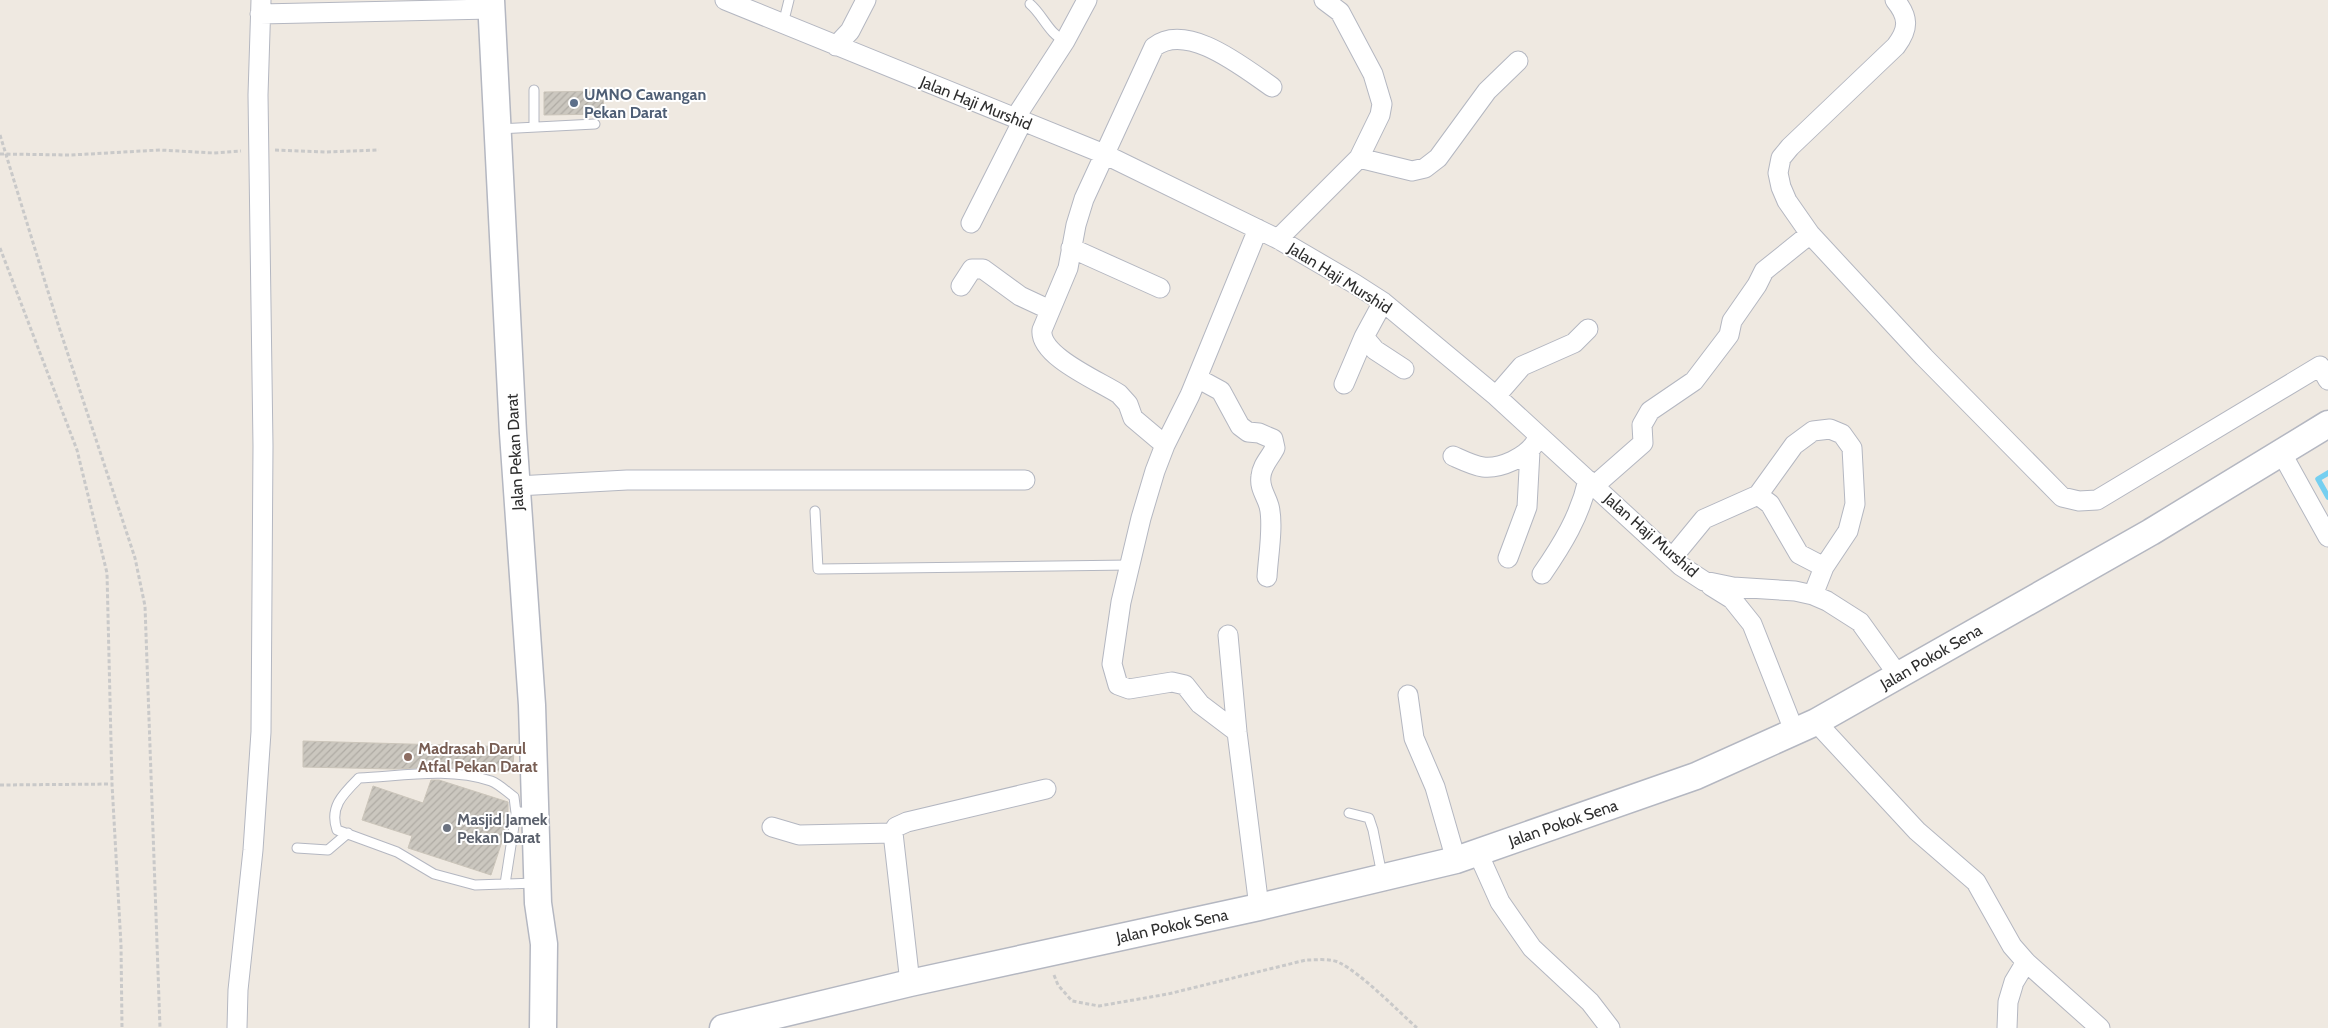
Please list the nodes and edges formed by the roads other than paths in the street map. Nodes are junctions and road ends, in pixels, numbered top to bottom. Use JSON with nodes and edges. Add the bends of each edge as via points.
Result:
{"nodes":[{"id":1,"x":725,"y":0,"type":"edge"},
{"id":2,"x":789,"y":0,"type":"edge"},
{"id":3,"x":866,"y":0,"type":"edge"},
{"id":4,"x":1087,"y":0,"type":"edge"},
{"id":5,"x":1324,"y":0,"type":"edge"},
{"id":6,"x":1894,"y":0,"type":"edge"},
{"id":7,"x":491,"y":4,"type":"edge"},
{"id":8,"x":1030,"y":4,"type":"dead end"},
{"id":9,"x":1345,"y":6,"type":"edge"},
{"id":10,"x":260,"y":7,"type":"edge"},
{"id":11,"x":783,"y":25,"type":"junction"},
{"id":12,"x":1064,"y":42,"type":"junction"},
{"id":13,"x":836,"y":46,"type":"junction"},
{"id":14,"x":1518,"y":61,"type":"dead end"},
{"id":15,"x":1272,"y":87,"type":"dead end"},
{"id":16,"x":534,"y":90,"type":"dead end"},
{"id":17,"x":1018,"y":120,"type":"junction"},
{"id":18,"x":595,"y":124,"type":"dead end"},
{"id":19,"x":534,"y":127,"type":"junction"},
{"id":20,"x":498,"y":129,"type":"junction"},
{"id":21,"x":1104,"y":154,"type":"junction"},
{"id":22,"x":1359,"y":158,"type":"junction"},
{"id":23,"x":971,"y":223,"type":"dead end"},
{"id":24,"x":1258,"y":229,"type":"junction"},
{"id":25,"x":1810,"y":234,"type":"junction"},
{"id":26,"x":1278,"y":239,"type":"junction"},
{"id":27,"x":1071,"y":248,"type":"junction"},
{"id":28,"x":961,"y":286,"type":"dead end"},
{"id":29,"x":1160,"y":288,"type":"dead end"},
{"id":30,"x":1383,"y":302,"type":"junction"},
{"id":31,"x":1050,"y":310,"type":"junction"},
{"id":32,"x":1588,"y":329,"type":"dead end"},
{"id":33,"x":1364,"y":337,"type":"junction"},
{"id":34,"x":1404,"y":369,"type":"dead end"},
{"id":35,"x":2325,"y":376,"type":"edge"},
{"id":36,"x":1197,"y":378,"type":"junction"},
{"id":37,"x":1344,"y":384,"type":"dead end"},
{"id":38,"x":1496,"y":396,"type":"junction"},
{"id":39,"x":2328,"y":424,"type":"edge"},
{"id":40,"x":1535,"y":444,"type":"junction"},
{"id":41,"x":1165,"y":445,"type":"junction"},
{"id":42,"x":2281,"y":452,"type":"junction"},
{"id":43,"x":1453,"y":456,"type":"dead end"},
{"id":44,"x":1025,"y":480,"type":"dead end"},
{"id":45,"x":1591,"y":483,"type":"junction"},
{"id":46,"x":516,"y":486,"type":"junction"},
{"id":47,"x":1758,"y":496,"type":"junction"},
{"id":48,"x":815,"y":511,"type":"dead end"},
{"id":49,"x":2328,"y":537,"type":"edge"},
{"id":50,"x":1508,"y":558,"type":"dead end"},
{"id":51,"x":1672,"y":558,"type":"junction"},
{"id":52,"x":1130,"y":565,"type":"junction"},
{"id":53,"x":1824,"y":567,"type":"junction"},
{"id":54,"x":1542,"y":574,"type":"dead end"},
{"id":55,"x":1267,"y":577,"type":"dead end"},
{"id":56,"x":1704,"y":581,"type":"junction"},
{"id":57,"x":1813,"y":595,"type":"junction"},
{"id":58,"x":1228,"y":635,"type":"dead end"},
{"id":59,"x":1898,"y":675,"type":"junction"},
{"id":60,"x":1408,"y":695,"type":"dead end"},
{"id":61,"x":1805,"y":728,"type":"junction"},
{"id":62,"x":1237,"y":732,"type":"junction"},
{"id":63,"x":1046,"y":789,"type":"dead end"},
{"id":64,"x":526,"y":812,"type":"junction"},
{"id":65,"x":1350,"y":813,"type":"dead end"},
{"id":66,"x":772,"y":827,"type":"dead end"},
{"id":67,"x":348,"y":833,"type":"junction"},
{"id":68,"x":893,"y":833,"type":"junction"},
{"id":69,"x":297,"y":848,"type":"dead end"},
{"id":70,"x":1467,"y":856,"type":"junction"},
{"id":71,"x":1383,"y":878,"type":"junction"},
{"id":72,"x":505,"y":884,"type":"junction"},
{"id":73,"x":538,"y":893,"type":"junction"},
{"id":74,"x":1259,"y":907,"type":"junction"},
{"id":75,"x":2026,"y":962,"type":"junction"},
{"id":76,"x":544,"y":981,"type":"junction"},
{"id":77,"x":910,"y":983,"type":"junction"},
{"id":78,"x":529,"y":1027,"type":"edge"},
{"id":79,"x":238,"y":1028,"type":"edge"},
{"id":80,"x":563,"y":1028,"type":"edge"},
{"id":81,"x":723,"y":1028,"type":"edge"},
{"id":82,"x":1610,"y":1028,"type":"edge"},
{"id":83,"x":2007,"y":1028,"type":"edge"},
{"id":84,"x":2100,"y":1028,"type":"edge"}],
"edges":[{"from":1,"to":11,"type":"street","name":"Jalan Haji Murshid"},
{"from":2,"to":11,"type":"lane"},
{"from":3,"to":13,"type":"street","via":[[850,31]]},
{"from":4,"to":12,"type":"street"},
{"from":5,"to":9,"type":"street"},
{"from":6,"to":25,"type":"street","via":[[1906,21],[1905,34],[1781,158],[1778,174],[1784,194]]},
{"from":7,"to":10,"type":"street"},
{"from":7,"to":20,"type":"main road","name":"Jalan Pekan Darat"},
{"from":8,"to":12,"type":"lane","via":[[1039,11],[1057,38]]},
{"from":9,"to":22,"type":"street","via":[[1382,104]]},
{"from":10,"to":79,"type":"street","via":[[258,95],[267,150],[261,732],[253,850],[238,990]]},
{"from":11,"to":13,"type":"street","name":"Jalan Haji Murshid"},
{"from":12,"to":17,"type":"street"},
{"from":13,"to":17,"type":"street","name":"Jalan Haji Murshid"},
{"from":14,"to":22,"type":"street","via":[[1487,91],[1438,158],[1424,168],[1412,171]]},
{"from":15,"to":21,"type":"street","via":[[1207,46],[1187,40],[1162,41],[1147,59]]},
{"from":16,"to":19,"type":"lane"},
{"from":17,"to":21,"type":"street","name":"Jalan Haji Murshid"},
{"from":17,"to":23,"type":"street"},
{"from":18,"to":19,"type":"lane"},
{"from":19,"to":20,"type":"lane"},
{"from":20,"to":46,"type":"main road","name":"Jalan Pekan Darat"},
{"from":21,"to":24,"type":"street","name":"Jalan Haji Murshid"},
{"from":21,"to":27,"type":"street","via":[[1084,199]]},
{"from":22,"to":26,"type":"street"},
{"from":24,"to":26,"type":"street","name":"Jalan Haji Murshid"},
{"from":24,"to":36,"type":"street"},
{"from":25,"to":35,"type":"street","via":[[1924,357],[2062,497],[2079,501],[2097,500],[2320,366]]},
{"from":25,"to":45,"type":"street","via":[[1764,271],[1732,320],[1729,335],[1694,381],[1650,411],[1642,425],[1643,443]]},
{"from":26,"to":30,"type":"street","name":"Jalan Haji Murshid"},
{"from":27,"to":29,"type":"street"},
{"from":27,"to":31,"type":"street","via":[[1068,268]]},
{"from":28,"to":31,"type":"street","via":[[972,269],[983,269],[1020,296]]},
{"from":30,"to":33,"type":"street"},
{"from":30,"to":38,"type":"street","name":"Jalan Haji Murshid"},
{"from":31,"to":41,"type":"street","via":[[1042,337],[1050,350],[1119,394],[1128,404],[1133,418]]},
{"from":32,"to":38,"type":"street","via":[[1574,343],[1522,366]]},
{"from":33,"to":34,"type":"street","via":[[1375,350]]},
{"from":33,"to":37,"type":"street"},
{"from":36,"to":41,"type":"street"},
{"from":36,"to":55,"type":"street","via":[[1221,391],[1240,426],[1248,432],[1272,439],[1271,457],[1260,474],[1260,486],[1269,506],[1270,519]]},
{"from":38,"to":40,"type":"street","name":"Jalan Haji Murshid"},
{"from":39,"to":42,"type":"main road","name":"Jalan Pokok Sena"},
{"from":40,"to":43,"type":"street","via":[[1505,464],[1483,467]]},
{"from":40,"to":45,"type":"street","name":"Jalan Haji Murshid"},
{"from":40,"to":50,"type":"street","via":[[1527,507]]},
{"from":41,"to":52,"type":"street","via":[[1141,518]]},
{"from":42,"to":49,"type":"street"},
{"from":42,"to":59,"type":"main road","name":"Jalan Pokok Sena","via":[[2151,532]]},
{"from":44,"to":46,"type":"street","via":[[646,480]]},
{"from":45,"to":51,"type":"street","name":"Jalan Haji Murshid"},
{"from":45,"to":54,"type":"street","via":[[1565,540]]},
{"from":46,"to":64,"type":"main road","name":"Jalan Pekan Darat","via":[[532,705]]},
{"from":47,"to":51,"type":"street","via":[[1704,519]]},
{"from":47,"to":53,"type":"street","via":[[1770,504],[1799,554]]},
{"from":47,"to":53,"type":"street","via":[[1794,445],[1813,431],[1830,429],[1842,434],[1852,448],[1854,504],[1848,531]]},
{"from":48,"to":52,"type":"lane","via":[[818,569]]},
{"from":51,"to":56,"type":"street","name":"Jalan Haji Murshid"},
{"from":52,"to":62,"type":"street","via":[[1112,664],[1118,685],[1129,689],[1172,682],[1185,685],[1200,704]]},
{"from":53,"to":57,"type":"street"},
{"from":56,"to":57,"type":"street","name":"Jalan Haji Murshid","via":[[1795,590]]},
{"from":56,"to":61,"type":"street","via":[[1732,599],[1752,624]]},
{"from":57,"to":59,"type":"street","name":"Jalan Haji Murshid","via":[[1860,622]]},
{"from":58,"to":62,"type":"street"},
{"from":59,"to":61,"type":"main road","name":"Jalan Pokok Sena"},
{"from":60,"to":70,"type":"street","via":[[1414,738]]},
{"from":61,"to":70,"type":"main road","name":"Jalan Pokok Sena","via":[[1696,776]]},
{"from":61,"to":75,"type":"street","via":[[1976,882],[2012,946]]},
{"from":62,"to":74,"type":"street"},
{"from":63,"to":68,"type":"street","via":[[907,822],[896,827]]},
{"from":64,"to":67,"type":"lane","via":[[514,796],[493,782],[462,774],[358,778],[335,808],[337,830]]},
{"from":64,"to":72,"type":"lane"},
{"from":64,"to":73,"type":"main road","name":"Jalan Pekan Darat"},
{"from":65,"to":71,"type":"lane","via":[[1369,818]]},
{"from":66,"to":68,"type":"street","via":[[799,836]]},
{"from":67,"to":69,"type":"lane","via":[[328,850]]},
{"from":67,"to":72,"type":"lane","via":[[397,852],[434,874],[475,885]]},
{"from":68,"to":77,"type":"street"},
{"from":70,"to":71,"type":"main road","name":"Jalan Pokok Sena"},
{"from":70,"to":82,"type":"street","via":[[1532,948],[1590,1002]]},
{"from":71,"to":74,"type":"main road","name":"Jalan Pokok Sena"},
{"from":72,"to":73,"type":"lane"},
{"from":73,"to":76,"type":"main road","via":[[544,944]]},
{"from":73,"to":78,"type":"main road","via":[[530,944]]},
{"from":74,"to":77,"type":"main road","name":"Jalan Pokok Sena"},
{"from":75,"to":83,"type":"street","via":[[2014,982],[2008,1002]]},
{"from":75,"to":84,"type":"street"},
{"from":76,"to":78,"type":"main road"},
{"from":76,"to":80,"type":"main road","via":[[548,1001]]},
{"from":77,"to":81,"type":"main road","name":"Jalan Pokok Sena"}]}
